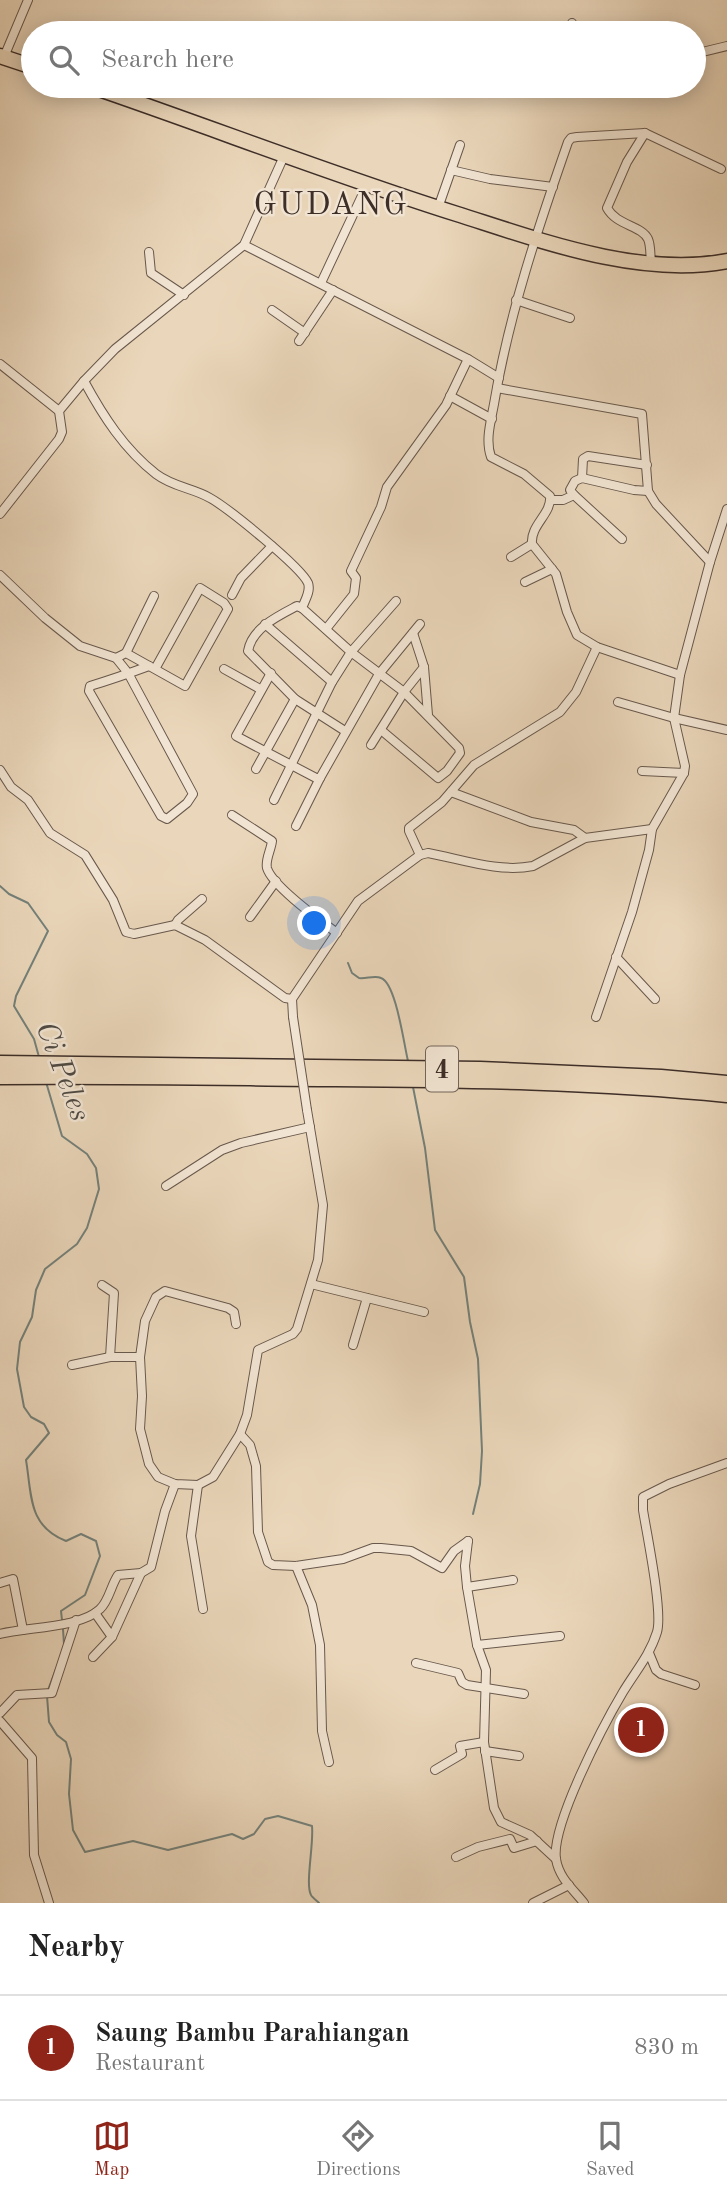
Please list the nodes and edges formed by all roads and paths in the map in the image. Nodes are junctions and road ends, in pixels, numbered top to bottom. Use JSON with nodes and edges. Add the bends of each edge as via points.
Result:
{"nodes":[{"id":1,"x":28,"y":0,"type":"edge"},
{"id":2,"x":727,"y":46,"type":"edge"},
{"id":3,"x":706,"y":51,"type":"edge"},
{"id":4,"x":2,"y":57,"type":"edge"},
{"id":5,"x":21,"y":63,"type":"edge"},
{"id":6,"x":123,"y":98,"type":"edge"},
{"id":7,"x":645,"y":133,"type":"junction"},
{"id":8,"x":460,"y":145,"type":"dead end"},
{"id":9,"x":284,"y":156,"type":"junction"},
{"id":10,"x":721,"y":169,"type":"dead end"},
{"id":11,"x":451,"y":170,"type":"junction"},
{"id":12,"x":368,"y":185,"type":"junction"},
{"id":13,"x":553,"y":187,"type":"junction"},
{"id":14,"x":438,"y":208,"type":"junction"},
{"id":15,"x":537,"y":239,"type":"junction"},
{"id":16,"x":244,"y":246,"type":"junction"},
{"id":17,"x":149,"y":252,"type":"dead end"},
{"id":18,"x":727,"y":261,"type":"edge"},
{"id":19,"x":651,"y":262,"type":"junction"},
{"id":20,"x":321,"y":283,"type":"junction"},
{"id":21,"x":334,"y":290,"type":"junction"},
{"id":22,"x":184,"y":295,"type":"junction"},
{"id":23,"x":516,"y":300,"type":"junction"},
{"id":24,"x":272,"y":310,"type":"dead end"},
{"id":25,"x":570,"y":318,"type":"dead end"},
{"id":26,"x":305,"y":332,"type":"junction"},
{"id":27,"x":299,"y":341,"type":"dead end"},
{"id":28,"x":468,"y":359,"type":"junction"},
{"id":29,"x":0,"y":364,"type":"edge"},
{"id":30,"x":499,"y":378,"type":"junction"},
{"id":31,"x":83,"y":381,"type":"junction"},
{"id":32,"x":497,"y":387,"type":"junction"},
{"id":33,"x":450,"y":396,"type":"junction"},
{"id":34,"x":59,"y":411,"type":"junction"},
{"id":35,"x":492,"y":419,"type":"junction"},
{"id":36,"x":647,"y":465,"type":"junction"},
{"id":37,"x":582,"y":478,"type":"junction"},
{"id":38,"x":648,"y":491,"type":"junction"},
{"id":39,"x":574,"y":495,"type":"junction"},
{"id":40,"x":551,"y":500,"type":"junction"},
{"id":41,"x":727,"y":509,"type":"edge"},
{"id":42,"x":0,"y":514,"type":"edge"},
{"id":43,"x":622,"y":539,"type":"dead end"},
{"id":44,"x":532,"y":544,"type":"junction"},
{"id":45,"x":272,"y":546,"type":"junction"},
{"id":46,"x":511,"y":556,"type":"dead end"},
{"id":47,"x":710,"y":562,"type":"junction"},
{"id":48,"x":552,"y":569,"type":"junction"},
{"id":49,"x":0,"y":575,"type":"edge"},
{"id":50,"x":525,"y":582,"type":"dead end"},
{"id":51,"x":232,"y":595,"type":"dead end"},
{"id":52,"x":154,"y":596,"type":"dead end"},
{"id":53,"x":396,"y":601,"type":"dead end"},
{"id":54,"x":302,"y":608,"type":"junction"},
{"id":55,"x":265,"y":624,"type":"junction"},
{"id":56,"x":420,"y":624,"type":"dead end"},
{"id":57,"x":326,"y":629,"type":"junction"},
{"id":58,"x":413,"y":633,"type":"junction"},
{"id":59,"x":597,"y":647,"type":"junction"},
{"id":60,"x":351,"y":652,"type":"junction"},
{"id":61,"x":126,"y":653,"type":"junction"},
{"id":62,"x":116,"y":658,"type":"junction"},
{"id":63,"x":152,"y":667,"type":"junction"},
{"id":64,"x":424,"y":667,"type":"junction"},
{"id":65,"x":224,"y":669,"type":"dead end"},
{"id":66,"x":128,"y":673,"type":"junction"},
{"id":67,"x":271,"y":673,"type":"junction"},
{"id":68,"x":379,"y":674,"type":"junction"},
{"id":69,"x":680,"y":676,"type":"junction"},
{"id":70,"x":332,"y":682,"type":"junction"},
{"id":71,"x":260,"y":689,"type":"junction"},
{"id":72,"x":404,"y":692,"type":"junction"},
{"id":73,"x":295,"y":699,"type":"junction"},
{"id":74,"x":618,"y":702,"type":"dead end"},
{"id":75,"x":318,"y":714,"type":"junction"},
{"id":76,"x":428,"y":715,"type":"junction"},
{"id":77,"x":674,"y":718,"type":"junction"},
{"id":78,"x":381,"y":730,"type":"junction"},
{"id":79,"x":727,"y":730,"type":"edge"},
{"id":80,"x":345,"y":731,"type":"junction"},
{"id":81,"x":371,"y":745,"type":"dead end"},
{"id":82,"x":265,"y":751,"type":"junction"},
{"id":83,"x":293,"y":765,"type":"junction"},
{"id":84,"x":256,"y":769,"type":"dead end"},
{"id":85,"x":0,"y":770,"type":"edge"},
{"id":86,"x":642,"y":771,"type":"dead end"},
{"id":87,"x":684,"y":773,"type":"junction"},
{"id":88,"x":320,"y":778,"type":"junction"},
{"id":89,"x":451,"y":792,"type":"junction"},
{"id":90,"x":274,"y":800,"type":"dead end"},
{"id":91,"x":232,"y":815,"type":"dead end"},
{"id":92,"x":296,"y":826,"type":"dead end"},
{"id":93,"x":652,"y":829,"type":"junction"},
{"id":94,"x":586,"y":838,"type":"junction"},
{"id":95,"x":420,"y":855,"type":"junction"},
{"id":96,"x":276,"y":881,"type":"junction"},
{"id":97,"x":202,"y":899,"type":"dead end"},
{"id":98,"x":250,"y":917,"type":"dead end"},
{"id":99,"x":175,"y":925,"type":"junction"},
{"id":100,"x":337,"y":933,"type":"junction"},
{"id":101,"x":616,"y":957,"type":"junction"},
{"id":102,"x":292,"y":999,"type":"junction"},
{"id":103,"x":655,"y":999,"type":"dead end"},
{"id":104,"x":596,"y":1017,"type":"dead end"},
{"id":105,"x":0,"y":1063,"type":"edge"},
{"id":106,"x":156,"y":1070,"type":"junction"},
{"id":107,"x":0,"y":1077,"type":"edge"},
{"id":108,"x":727,"y":1083,"type":"edge"},
{"id":109,"x":727,"y":1095,"type":"edge"},
{"id":110,"x":310,"y":1127,"type":"junction"},
{"id":111,"x":166,"y":1186,"type":"dead end"},
{"id":112,"x":311,"y":1284,"type":"junction"},
{"id":113,"x":102,"y":1285,"type":"dead end"},
{"id":114,"x":367,"y":1298,"type":"junction"},
{"id":115,"x":424,"y":1312,"type":"dead end"},
{"id":116,"x":236,"y":1324,"type":"dead end"},
{"id":117,"x":353,"y":1345,"type":"dead end"},
{"id":118,"x":110,"y":1357,"type":"junction"},
{"id":119,"x":140,"y":1357,"type":"junction"},
{"id":120,"x":72,"y":1365,"type":"dead end"},
{"id":121,"x":240,"y":1434,"type":"junction"},
{"id":122,"x":727,"y":1463,"type":"edge"},
{"id":123,"x":175,"y":1484,"type":"junction"},
{"id":124,"x":198,"y":1485,"type":"junction"},
{"id":125,"x":296,"y":1566,"type":"junction"},
{"id":126,"x":141,"y":1573,"type":"junction"},
{"id":127,"x":513,"y":1580,"type":"dead end"},
{"id":128,"x":0,"y":1583,"type":"edge"},
{"id":129,"x":467,"y":1587,"type":"junction"},
{"id":130,"x":203,"y":1609,"type":"dead end"},
{"id":131,"x":95,"y":1613,"type":"junction"},
{"id":132,"x":71,"y":1622,"type":"junction"},
{"id":133,"x":23,"y":1630,"type":"junction"},
{"id":134,"x":0,"y":1633,"type":"edge"},
{"id":135,"x":559,"y":1636,"type":"dead end"},
{"id":136,"x":112,"y":1637,"type":"junction"},
{"id":137,"x":477,"y":1645,"type":"junction"},
{"id":138,"x":649,"y":1653,"type":"junction"},
{"id":139,"x":93,"y":1657,"type":"dead end"},
{"id":140,"x":416,"y":1663,"type":"dead end"},
{"id":141,"x":695,"y":1685,"type":"dead end"},
{"id":142,"x":485,"y":1689,"type":"junction"},
{"id":143,"x":524,"y":1694,"type":"dead end"},
{"id":144,"x":0,"y":1713,"type":"edge"},
{"id":145,"x":0,"y":1721,"type":"edge"},
{"id":146,"x":485,"y":1747,"type":"junction"},
{"id":147,"x":519,"y":1756,"type":"dead end"},
{"id":148,"x":329,"y":1762,"type":"dead end"},
{"id":149,"x":435,"y":1770,"type":"dead end"},
{"id":150,"x":537,"y":1841,"type":"junction"},
{"id":151,"x":456,"y":1857,"type":"dead end"},
{"id":152,"x":556,"y":1859,"type":"junction"},
{"id":153,"x":569,"y":1885,"type":"junction"},
{"id":154,"x":49,"y":1903,"type":"edge"},
{"id":155,"x":533,"y":1903,"type":"edge"},
{"id":156,"x":584,"y":1903,"type":"edge"}],
"edges":[{"from":1,"to":4,"type":"street"},
{"from":2,"to":3,"type":"street"},
{"from":4,"to":5,"type":"highway"},
{"from":6,"to":9,"type":"highway"},
{"from":7,"to":10,"type":"street"},
{"from":7,"to":13,"type":"street","via":[[571,138]]},
{"from":7,"to":19,"type":"street","via":[[607,208],[619,222],[645,235]]},
{"from":8,"to":11,"type":"street"},
{"from":9,"to":12,"type":"highway"},
{"from":9,"to":16,"type":"street"},
{"from":11,"to":13,"type":"street"},
{"from":11,"to":14,"type":"street"},
{"from":12,"to":14,"type":"highway"},
{"from":12,"to":20,"type":"street"},
{"from":13,"to":15,"type":"street"},
{"from":14,"to":15,"type":"highway"},
{"from":15,"to":19,"type":"highway","via":[[583,252]]},
{"from":15,"to":23,"type":"street"},
{"from":16,"to":20,"type":"street"},
{"from":16,"to":22,"type":"street"},
{"from":17,"to":22,"type":"street","via":[[151,273]]},
{"from":18,"to":19,"type":"highway"},
{"from":20,"to":21,"type":"street"},
{"from":21,"to":26,"type":"street"},
{"from":21,"to":28,"type":"street"},
{"from":22,"to":31,"type":"street","via":[[115,349]]},
{"from":23,"to":25,"type":"street"},
{"from":23,"to":30,"type":"street"},
{"from":24,"to":26,"type":"street"},
{"from":26,"to":27,"type":"street"},
{"from":28,"to":30,"type":"street"},
{"from":28,"to":33,"type":"street"},
{"from":29,"to":34,"type":"street"},
{"from":30,"to":32,"type":"street"},
{"from":31,"to":34,"type":"street"},
{"from":31,"to":45,"type":"street","via":[[106,421],[157,475],[209,497]]},
{"from":32,"to":35,"type":"street"},
{"from":32,"to":36,"type":"street","via":[[639,412],[644,416]]},
{"from":33,"to":35,"type":"street"},
{"from":33,"to":57,"type":"street","via":[[387,487],[351,571],[356,578],[354,594]]},
{"from":34,"to":42,"type":"street","via":[[59,439]]},
{"from":35,"to":40,"type":"street","via":[[491,457],[524,474]]},
{"from":36,"to":37,"type":"street","via":[[588,456],[583,459]]},
{"from":36,"to":38,"type":"street"},
{"from":37,"to":38,"type":"street"},
{"from":37,"to":39,"type":"street","via":[[571,486]]},
{"from":38,"to":47,"type":"street"},
{"from":39,"to":40,"type":"street"},
{"from":39,"to":43,"type":"street"},
{"from":40,"to":44,"type":"street","via":[[533,531]]},
{"from":41,"to":47,"type":"street"},
{"from":44,"to":46,"type":"street"},
{"from":44,"to":48,"type":"street"},
{"from":45,"to":51,"type":"street","via":[[241,578]]},
{"from":45,"to":54,"type":"street","via":[[307,581],[310,589]]},
{"from":47,"to":69,"type":"street"},
{"from":48,"to":50,"type":"street"},
{"from":48,"to":59,"type":"street","via":[[572,626]]},
{"from":49,"to":62,"type":"street","via":[[80,646]]},
{"from":52,"to":61,"type":"street"},
{"from":53,"to":60,"type":"street"},
{"from":54,"to":55,"type":"street","via":[[296,606]]},
{"from":54,"to":57,"type":"street"},
{"from":55,"to":67,"type":"street","via":[[248,651]]},
{"from":55,"to":70,"type":"street"},
{"from":56,"to":58,"type":"street"},
{"from":57,"to":60,"type":"street"},
{"from":58,"to":64,"type":"street"},
{"from":58,"to":68,"type":"street"},
{"from":59,"to":69,"type":"street"},
{"from":59,"to":89,"type":"street","via":[[561,712],[474,765]]},
{"from":60,"to":68,"type":"street"},
{"from":60,"to":70,"type":"street"},
{"from":61,"to":62,"type":"street"},
{"from":61,"to":63,"type":"street"},
{"from":62,"to":66,"type":"street"},
{"from":63,"to":63,"type":"street","via":[[200,588],[224,603],[228,610],[187,684]]},
{"from":63,"to":66,"type":"street"},
{"from":64,"to":72,"type":"street"},
{"from":64,"to":76,"type":"street"},
{"from":65,"to":71,"type":"street"},
{"from":66,"to":66,"type":"street","via":[[193,794],[167,819],[161,816],[89,691],[90,686]]},
{"from":67,"to":71,"type":"street"},
{"from":67,"to":73,"type":"street"},
{"from":68,"to":72,"type":"street"},
{"from":68,"to":80,"type":"street"},
{"from":69,"to":77,"type":"street"},
{"from":70,"to":75,"type":"street"},
{"from":71,"to":82,"type":"street","via":[[236,735]]},
{"from":72,"to":76,"type":"street"},
{"from":72,"to":78,"type":"street"},
{"from":73,"to":75,"type":"street"},
{"from":73,"to":82,"type":"street"},
{"from":74,"to":77,"type":"street"},
{"from":75,"to":80,"type":"street"},
{"from":75,"to":83,"type":"street"},
{"from":76,"to":78,"type":"street","via":[[460,750],[441,777],[431,774]]},
{"from":77,"to":79,"type":"street"},
{"from":77,"to":87,"type":"street"},
{"from":78,"to":81,"type":"street"},
{"from":80,"to":88,"type":"street"},
{"from":82,"to":83,"type":"street"},
{"from":82,"to":84,"type":"street"},
{"from":83,"to":88,"type":"street"},
{"from":83,"to":90,"type":"street"},
{"from":85,"to":99,"type":"street","via":[[50,832],[85,855],[113,900],[126,932]]},
{"from":86,"to":87,"type":"street"},
{"from":87,"to":93,"type":"street"},
{"from":88,"to":92,"type":"street"},
{"from":89,"to":94,"type":"street","via":[[531,822],[574,830]]},
{"from":89,"to":95,"type":"street","via":[[409,829]]},
{"from":91,"to":96,"type":"street","via":[[272,841],[266,864]]},
{"from":93,"to":94,"type":"street"},
{"from":93,"to":101,"type":"street"},
{"from":94,"to":95,"type":"street","via":[[524,867]]},
{"from":95,"to":100,"type":"street","via":[[358,901]]},
{"from":96,"to":98,"type":"street"},
{"from":96,"to":100,"type":"street","via":[[297,904]]},
{"from":97,"to":99,"type":"street"},
{"from":99,"to":102,"type":"street"},
{"from":100,"to":102,"type":"street"},
{"from":101,"to":103,"type":"street"},
{"from":101,"to":104,"type":"street"},
{"from":102,"to":110,"type":"street","bridge":true},
{"from":105,"to":106,"type":"highway","number":"4"},
{"from":106,"to":107,"type":"highway","number":"4"},
{"from":106,"to":108,"type":"highway","number":"4","via":[[480,1069]]},
{"from":106,"to":109,"type":"highway","number":"4","via":[[481,1080]]},
{"from":110,"to":111,"type":"street","via":[[222,1150]]},
{"from":110,"to":112,"type":"street","via":[[323,1214]]},
{"from":112,"to":114,"type":"street"},
{"from":112,"to":121,"type":"street","via":[[297,1329],[257,1353],[251,1400]]},
{"from":113,"to":118,"type":"street","via":[[114,1293]]},
{"from":114,"to":115,"type":"street"},
{"from":114,"to":117,"type":"street"},
{"from":116,"to":119,"type":"street","via":[[232,1309],[162,1291],[145,1321]]},
{"from":118,"to":119,"type":"street"},
{"from":118,"to":120,"type":"street"},
{"from":119,"to":123,"type":"street","via":[[140,1429],[149,1464],[158,1477]]},
{"from":121,"to":124,"type":"street","via":[[213,1477]]},
{"from":121,"to":125,"type":"street","via":[[250,1446],[256,1466],[261,1546],[273,1565]]},
{"from":122,"to":138,"type":"street","via":[[643,1497],[659,1623]]},
{"from":123,"to":124,"type":"street"},
{"from":123,"to":126,"type":"street","via":[[151,1567]]},
{"from":124,"to":130,"type":"street","via":[[191,1536]]},
{"from":125,"to":129,"type":"street","via":[[381,1548],[411,1551],[442,1568],[468,1541]]},
{"from":125,"to":148,"type":"street","via":[[320,1645],[322,1731]]},
{"from":126,"to":131,"type":"street","via":[[118,1576]]},
{"from":126,"to":136,"type":"street"},
{"from":127,"to":129,"type":"street"},
{"from":128,"to":133,"type":"street","via":[[13,1580]]},
{"from":129,"to":137,"type":"street"},
{"from":131,"to":132,"type":"street"},
{"from":131,"to":136,"type":"street"},
{"from":132,"to":133,"type":"street"},
{"from":132,"to":144,"type":"street","via":[[54,1691],[17,1695]]},
{"from":133,"to":134,"type":"street"},
{"from":135,"to":137,"type":"street"},
{"from":136,"to":139,"type":"street"},
{"from":137,"to":142,"type":"street","via":[[486,1670]]},
{"from":138,"to":141,"type":"street","via":[[661,1674]]},
{"from":138,"to":152,"type":"street","via":[[623,1692],[578,1783],[555,1841]]},
{"from":140,"to":142,"type":"street","via":[[456,1672],[464,1684]]},
{"from":142,"to":143,"type":"street"},
{"from":142,"to":146,"type":"street"},
{"from":145,"to":154,"type":"street","via":[[32,1758],[34,1855]]},
{"from":146,"to":147,"type":"street"},
{"from":146,"to":149,"type":"street","via":[[460,1746],[462,1754]]},
{"from":146,"to":150,"type":"street","via":[[497,1816]]},
{"from":150,"to":151,"type":"street","via":[[514,1848],[510,1839]]},
{"from":150,"to":152,"type":"street"},
{"from":152,"to":153,"type":"street"},
{"from":153,"to":155,"type":"street"},
{"from":153,"to":156,"type":"street"}]}
